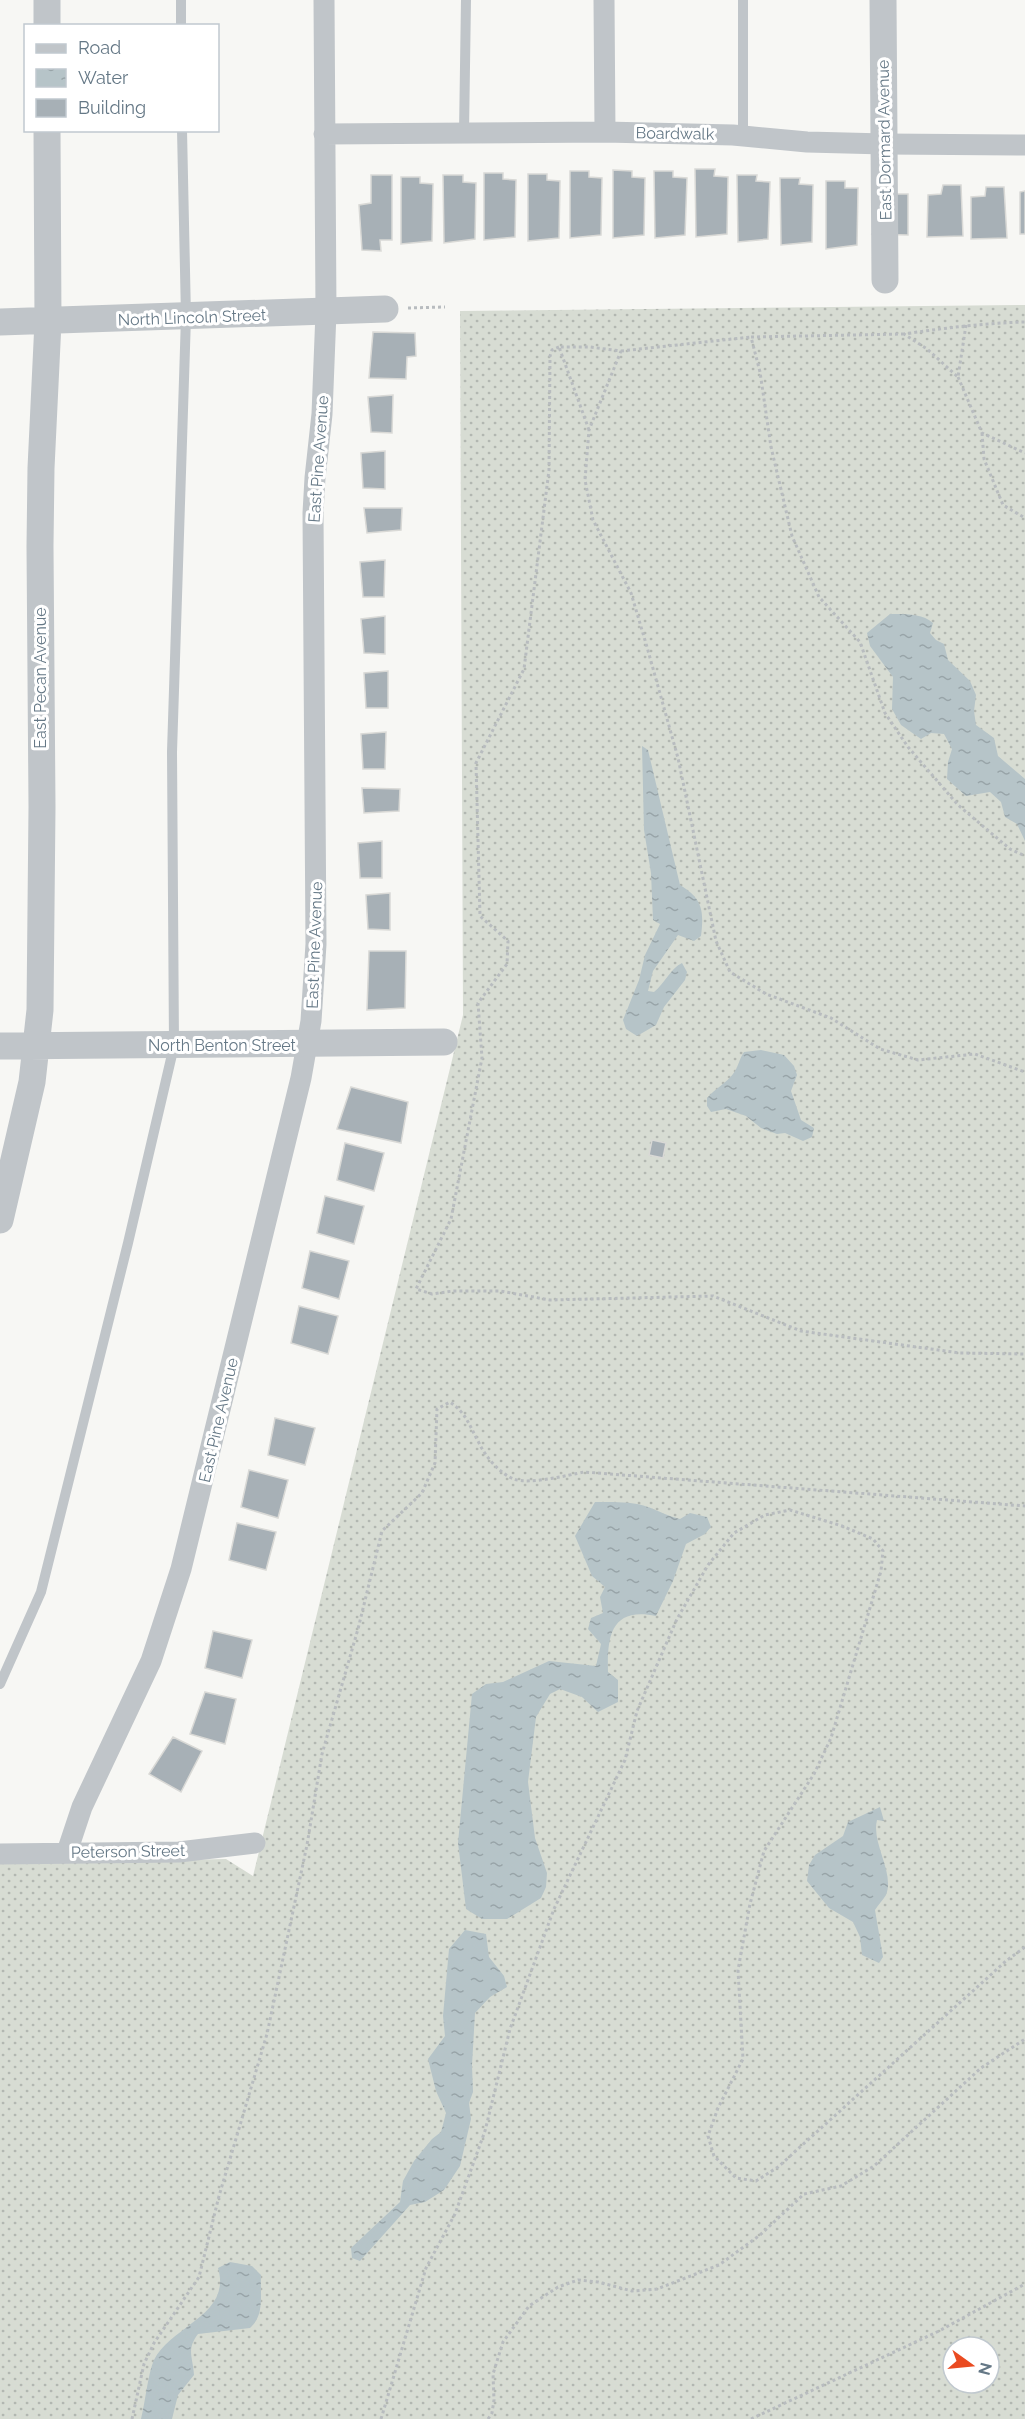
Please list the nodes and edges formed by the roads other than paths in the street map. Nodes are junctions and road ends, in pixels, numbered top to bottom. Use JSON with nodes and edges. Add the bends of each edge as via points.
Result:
{"nodes":[{"id":1,"x":47,"y":0,"type":"edge"},
{"id":2,"x":181,"y":0,"type":"edge"},
{"id":3,"x":324,"y":0,"type":"edge"},
{"id":4,"x":466,"y":0,"type":"edge"},
{"id":5,"x":604,"y":0,"type":"edge"},
{"id":6,"x":743,"y":0,"type":"edge"},
{"id":7,"x":883,"y":0,"type":"edge"},
{"id":8,"x":47,"y":24,"type":"edge"},
{"id":9,"x":181,"y":24,"type":"edge"},
{"id":10,"x":47,"y":132,"type":"edge"},
{"id":11,"x":182,"y":132,"type":"edge"},
{"id":12,"x":605,"y":132,"type":"junction"},
{"id":13,"x":464,"y":133,"type":"junction"},
{"id":14,"x":324,"y":134,"type":"junction"},
{"id":15,"x":743,"y":136,"type":"junction"},
{"id":16,"x":885,"y":144,"type":"junction"},
{"id":17,"x":1025,"y":145,"type":"edge"},
{"id":18,"x":885,"y":280,"type":"dead end"},
{"id":19,"x":385,"y":309,"type":"road end"},
{"id":20,"x":326,"y":312,"type":"junction"},
{"id":21,"x":186,"y":317,"type":"junction"},
{"id":22,"x":0,"y":322,"type":"edge"},
{"id":23,"x":48,"y":322,"type":"junction"},
{"id":24,"x":444,"y":1042,"type":"dead end"},
{"id":25,"x":307,"y":1045,"type":"junction"},
{"id":26,"x":0,"y":1046,"type":"edge"},
{"id":27,"x":36,"y":1046,"type":"junction"},
{"id":28,"x":174,"y":1046,"type":"junction"},
{"id":29,"x":0,"y":1221,"type":"edge"},
{"id":30,"x":0,"y":1684,"type":"edge"},
{"id":31,"x":255,"y":1843,"type":"dead end"},
{"id":32,"x":67,"y":1852,"type":"junction"},
{"id":33,"x":0,"y":1854,"type":"edge"}],
"edges":[{"from":1,"to":8,"type":"street"},
{"from":2,"to":9,"type":"lane"},
{"from":3,"to":14,"type":"street","name":"East Pine Avenue"},
{"from":4,"to":13,"type":"lane"},
{"from":5,"to":12,"type":"street"},
{"from":6,"to":15,"type":"lane"},
{"from":7,"to":16,"type":"street","name":"East Dormard Avenue"},
{"from":10,"to":23,"type":"street","name":"East Pecan Avenue"},
{"from":11,"to":21,"type":"lane"},
{"from":12,"to":13,"type":"street","name":"Boardwalk"},
{"from":12,"to":15,"type":"street","name":"Boardwalk"},
{"from":13,"to":14,"type":"street","name":"Boardwalk"},
{"from":14,"to":20,"type":"street","name":"East Pine Avenue"},
{"from":15,"to":16,"type":"street","name":"Boardwalk"},
{"from":16,"to":17,"type":"street","name":"Boardwalk"},
{"from":16,"to":18,"type":"street","name":"East Dormard Avenue"},
{"from":19,"to":20,"type":"street","name":"North Lincoln Street"},
{"from":20,"to":21,"type":"street","name":"North Lincoln Street"},
{"from":20,"to":25,"type":"street","name":"East Pine Avenue","via":[[314,513],[316,944]]},
{"from":21,"to":23,"type":"street","name":"North Lincoln Street"},
{"from":21,"to":28,"type":"lane","via":[[172,752]]},
{"from":22,"to":23,"type":"street","name":"North Lincoln Street"},
{"from":23,"to":27,"type":"street","name":"East Pecan Avenue","via":[[40,476],[42,932]]},
{"from":24,"to":25,"type":"street","name":"North Benton Street"},
{"from":25,"to":28,"type":"street","name":"North Benton Street"},
{"from":25,"to":32,"type":"street","name":"East Pine Avenue","via":[[182,1569],[151,1660],[82,1807]]},
{"from":26,"to":27,"type":"street","name":"North Benton Street"},
{"from":27,"to":28,"type":"street","name":"North Benton Street"},
{"from":27,"to":29,"type":"street","name":"East Pecan Avenue"},
{"from":28,"to":30,"type":"lane","via":[[41,1592]]},
{"from":31,"to":32,"type":"street","name":"Peterson Street","via":[[180,1852]]},
{"from":32,"to":33,"type":"street","name":"Peterson Street"}]}
